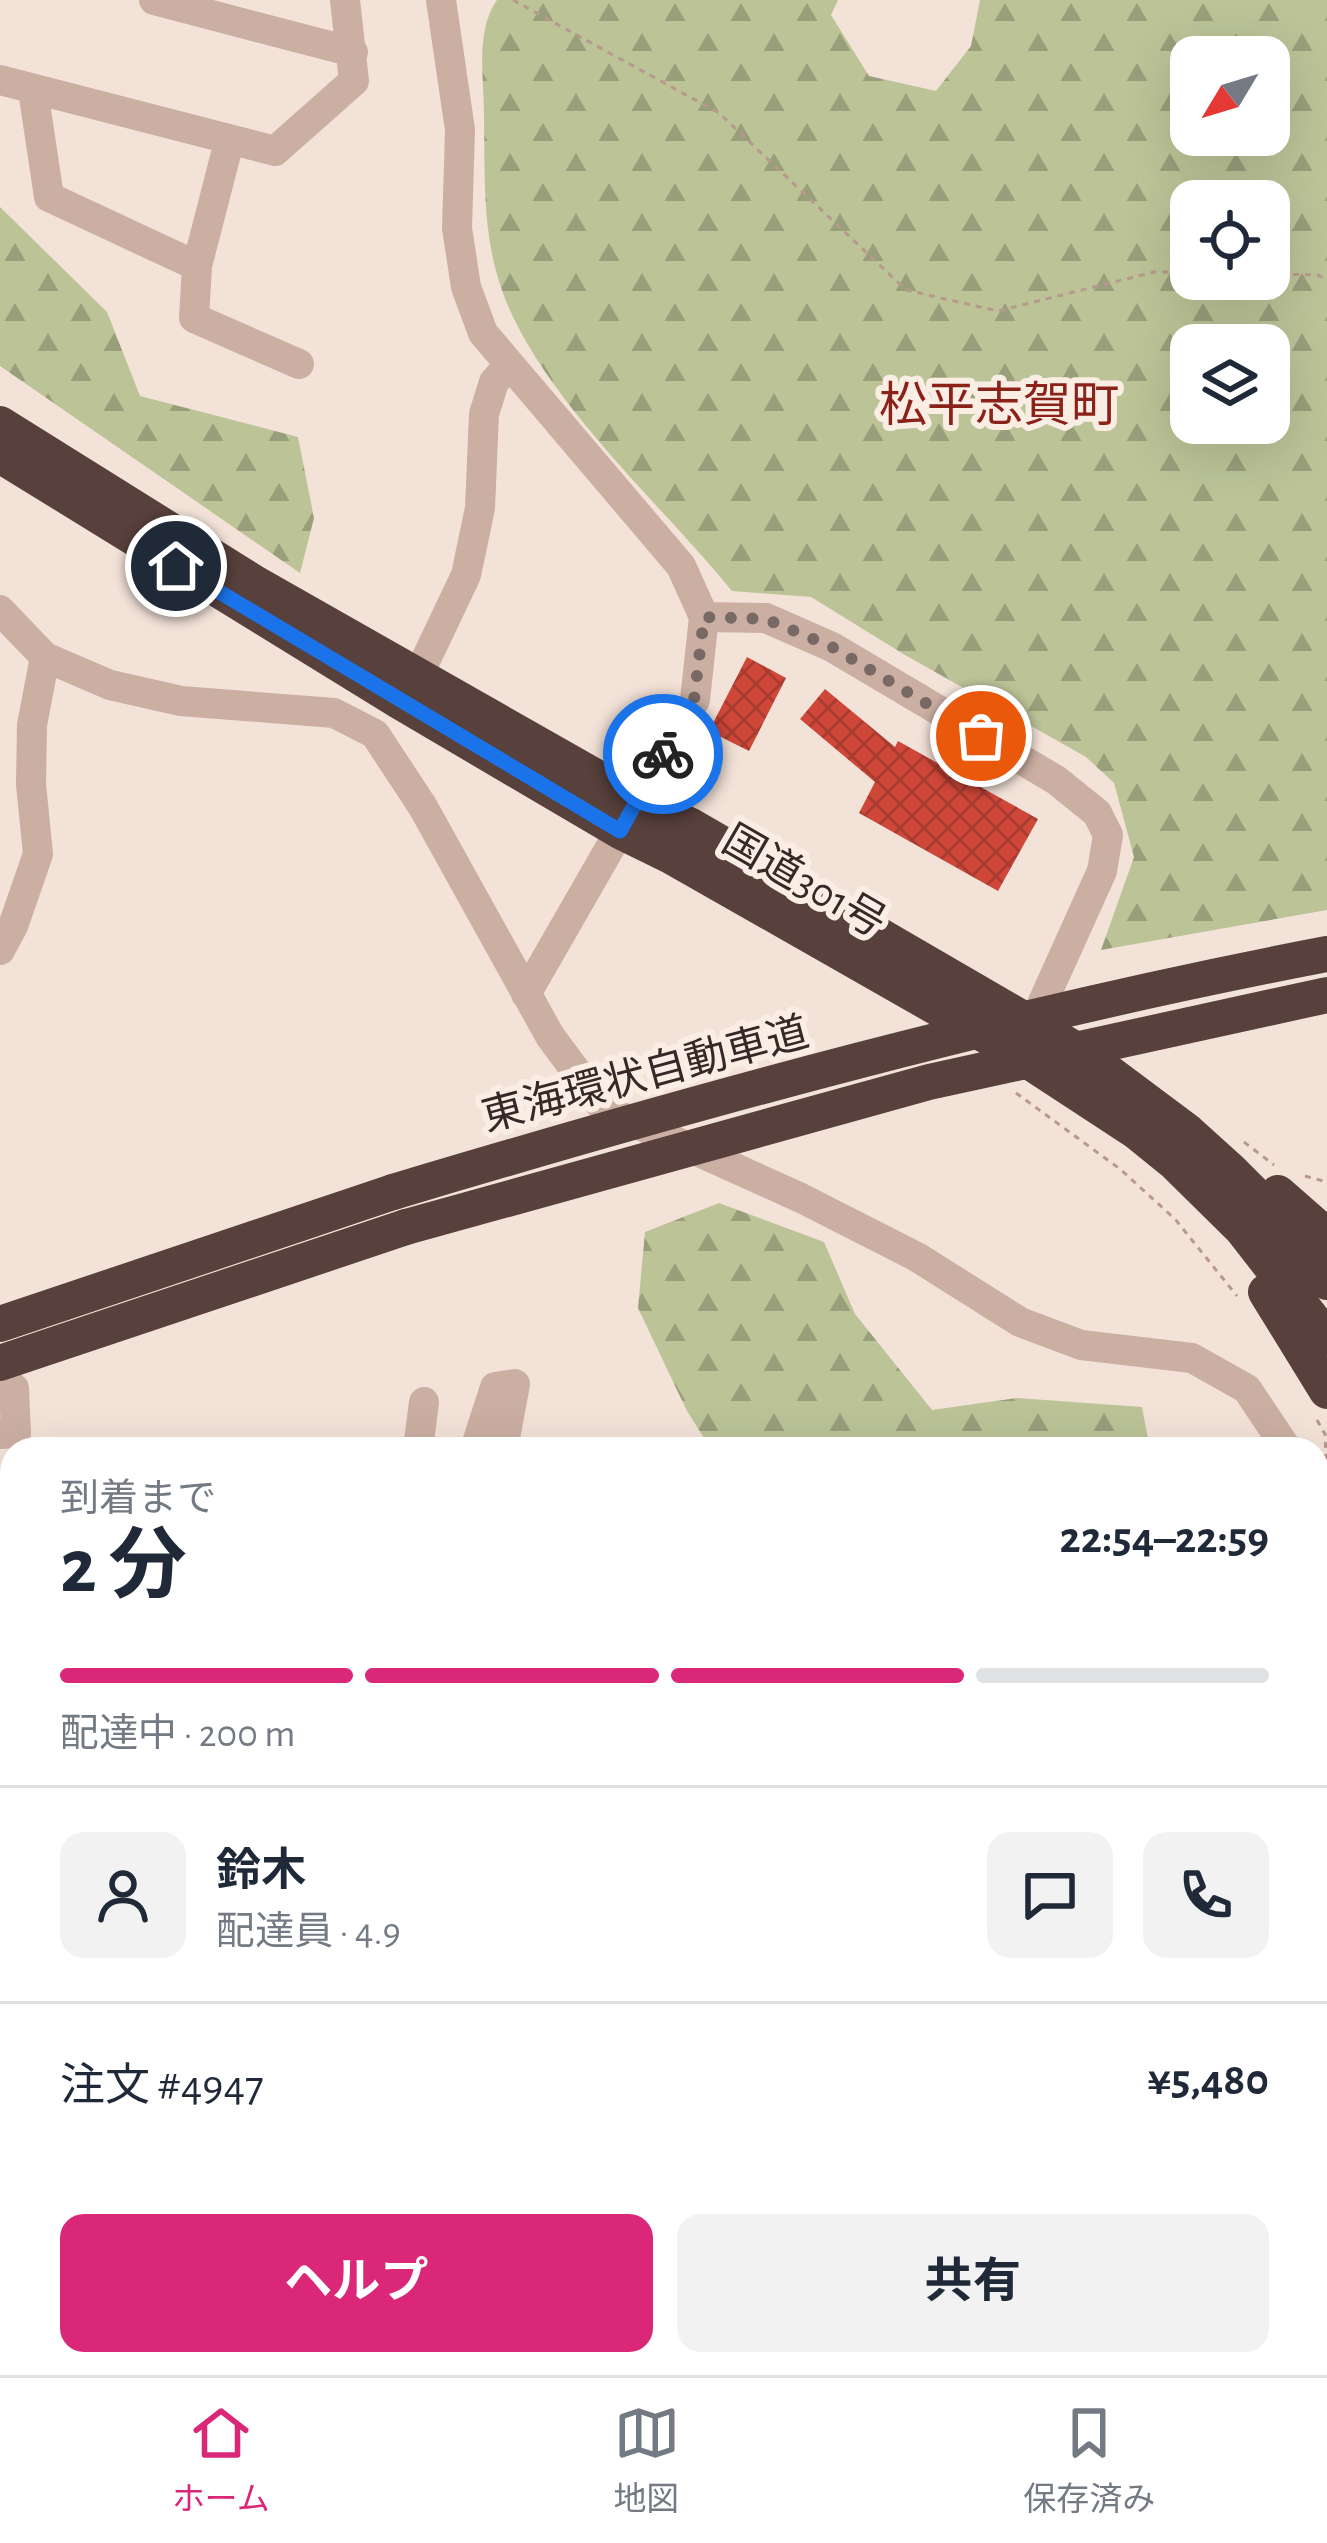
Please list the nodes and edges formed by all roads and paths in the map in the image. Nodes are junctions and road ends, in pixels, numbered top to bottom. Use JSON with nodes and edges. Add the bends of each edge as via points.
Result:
{"nodes":[{"id":1,"x":154,"y":0,"type":"edge"},
{"id":2,"x":345,"y":0,"type":"edge"},
{"id":3,"x":442,"y":0,"type":"edge"},
{"id":4,"x":513,"y":0,"type":"edge"},
{"id":5,"x":353,"y":52,"type":"junction"},
{"id":6,"x":0,"y":80,"type":"edge"},
{"id":7,"x":33,"y":90,"type":"junction"},
{"id":8,"x":229,"y":142,"type":"junction"},
{"id":9,"x":197,"y":266,"type":"junction"},
{"id":10,"x":1170,"y":272,"type":"edge"},
{"id":11,"x":1290,"y":274,"type":"edge"},
{"id":12,"x":1327,"y":280,"type":"edge"},
{"id":13,"x":299,"y":364,"type":"dead end"},
{"id":14,"x":508,"y":366,"type":"junction"},
{"id":15,"x":0,"y":424,"type":"edge"},
{"id":16,"x":0,"y":455,"type":"edge"},
{"id":17,"x":0,"y":610,"type":"edge"},
{"id":18,"x":704,"y":617,"type":"junction"},
{"id":19,"x":45,"y":657,"type":"junction"},
{"id":20,"x":418,"y":676,"type":"junction"},
{"id":21,"x":629,"y":816,"type":"junction"},
{"id":22,"x":0,"y":950,"type":"edge"},
{"id":23,"x":1327,"y":954,"type":"edge"},
{"id":24,"x":526,"y":994,"type":"junction"},
{"id":25,"x":1327,"y":994,"type":"edge"},
{"id":26,"x":931,"y":1006,"type":"junction"},
{"id":27,"x":1033,"y":1024,"type":"junction"},
{"id":28,"x":1085,"y":1055,"type":"junction"},
{"id":29,"x":1009,"y":1087,"type":"dead end"},
{"id":30,"x":1327,"y":1236,"type":"edge"},
{"id":31,"x":1327,"y":1282,"type":"edge"},
{"id":32,"x":1243,"y":1303,"type":"dead end"},
{"id":33,"x":0,"y":1324,"type":"edge"},
{"id":34,"x":1327,"y":1338,"type":"edge"},
{"id":35,"x":0,"y":1363,"type":"edge"},
{"id":36,"x":0,"y":1385,"type":"edge"},
{"id":37,"x":424,"y":1402,"type":"dead end"},
{"id":38,"x":1320,"y":1403,"type":"edge"},
{"id":39,"x":0,"y":1434,"type":"edge"},
{"id":40,"x":420,"y":1437,"type":"edge"},
{"id":41,"x":479,"y":1437,"type":"edge"},
{"id":42,"x":505,"y":1437,"type":"edge"},
{"id":43,"x":1279,"y":1437,"type":"edge"},
{"id":44,"x":1325,"y":1437,"type":"edge"}],
"edges":[{"from":1,"to":5,"type":"street"},
{"from":2,"to":5,"type":"street"},
{"from":3,"to":14,"type":"street","via":[[460,130],[457,228],[466,287],[483,333]]},
{"from":4,"to":10,"type":"path","via":[[718,113],[906,290],[998,311]]},
{"from":5,"to":8,"type":"street","via":[[354,81],[275,151]]},
{"from":6,"to":7,"type":"street"},
{"from":7,"to":8,"type":"street"},
{"from":7,"to":9,"type":"street","via":[[50,197]]},
{"from":8,"to":9,"type":"street"},
{"from":9,"to":13,"type":"street","via":[[194,318]]},
{"from":11,"to":12,"type":"path"},
{"from":14,"to":18,"type":"street","via":[[680,566]]},
{"from":14,"to":20,"type":"street","via":[[484,414],[480,508],[466,575]]},
{"from":15,"to":20,"type":"highway","name":"国道301号"},
{"from":16,"to":21,"type":"highway","name":"国道301号","via":[[211,588]]},
{"from":17,"to":19,"type":"street"},
{"from":18,"to":21,"type":"street","via":[[694,700]]},
{"from":18,"to":27,"type":"street","via":[[766,619],[832,647],[1056,780],[1097,813],[1108,835],[1102,871]]},
{"from":19,"to":22,"type":"street","via":[[32,725],[38,854]]},
{"from":19,"to":24,"type":"street","via":[[110,686],[334,712],[375,734]]},
{"from":20,"to":21,"type":"highway","name":"国道301号"},
{"from":21,"to":24,"type":"street"},
{"from":21,"to":26,"type":"highway","name":"国道301号","via":[[691,867]]},
{"from":21,"to":27,"type":"highway","name":"国道301号","via":[[691,826]]},
{"from":23,"to":33,"type":"highway","name":"東海環状自動車道","bridge":true,"via":[[874,1057],[393,1192]]},
{"from":24,"to":43,"type":"street","via":[[604,1109],[917,1257],[1019,1322],[1081,1345],[1192,1358],[1247,1389]]},
{"from":25,"to":35,"type":"highway","name":"東海環状自動車道","bridge":true,"via":[[929,1082],[406,1227]]},
{"from":26,"to":34,"type":"highway","name":"国道301号","via":[[1072,1087],[1174,1162],[1257,1247]]},
{"from":26,"to":38,"type":"highway","via":[[1108,1123],[1174,1183],[1261,1286]]},
{"from":27,"to":28,"type":"highway","name":"国道301号"},
{"from":28,"to":30,"type":"highway","via":[[1198,1128]]},
{"from":28,"to":31,"type":"highway","name":"国道301号","via":[[1230,1170]]},
{"from":29,"to":32,"type":"path","via":[[1175,1219]]},
{"from":36,"to":39,"type":"street","via":[[14,1388],[16,1433]]},
{"from":37,"to":40,"type":"street"},
{"from":38,"to":44,"type":"path"},
{"from":41,"to":42,"type":"street","via":[[495,1387],[514,1384]]}]}
